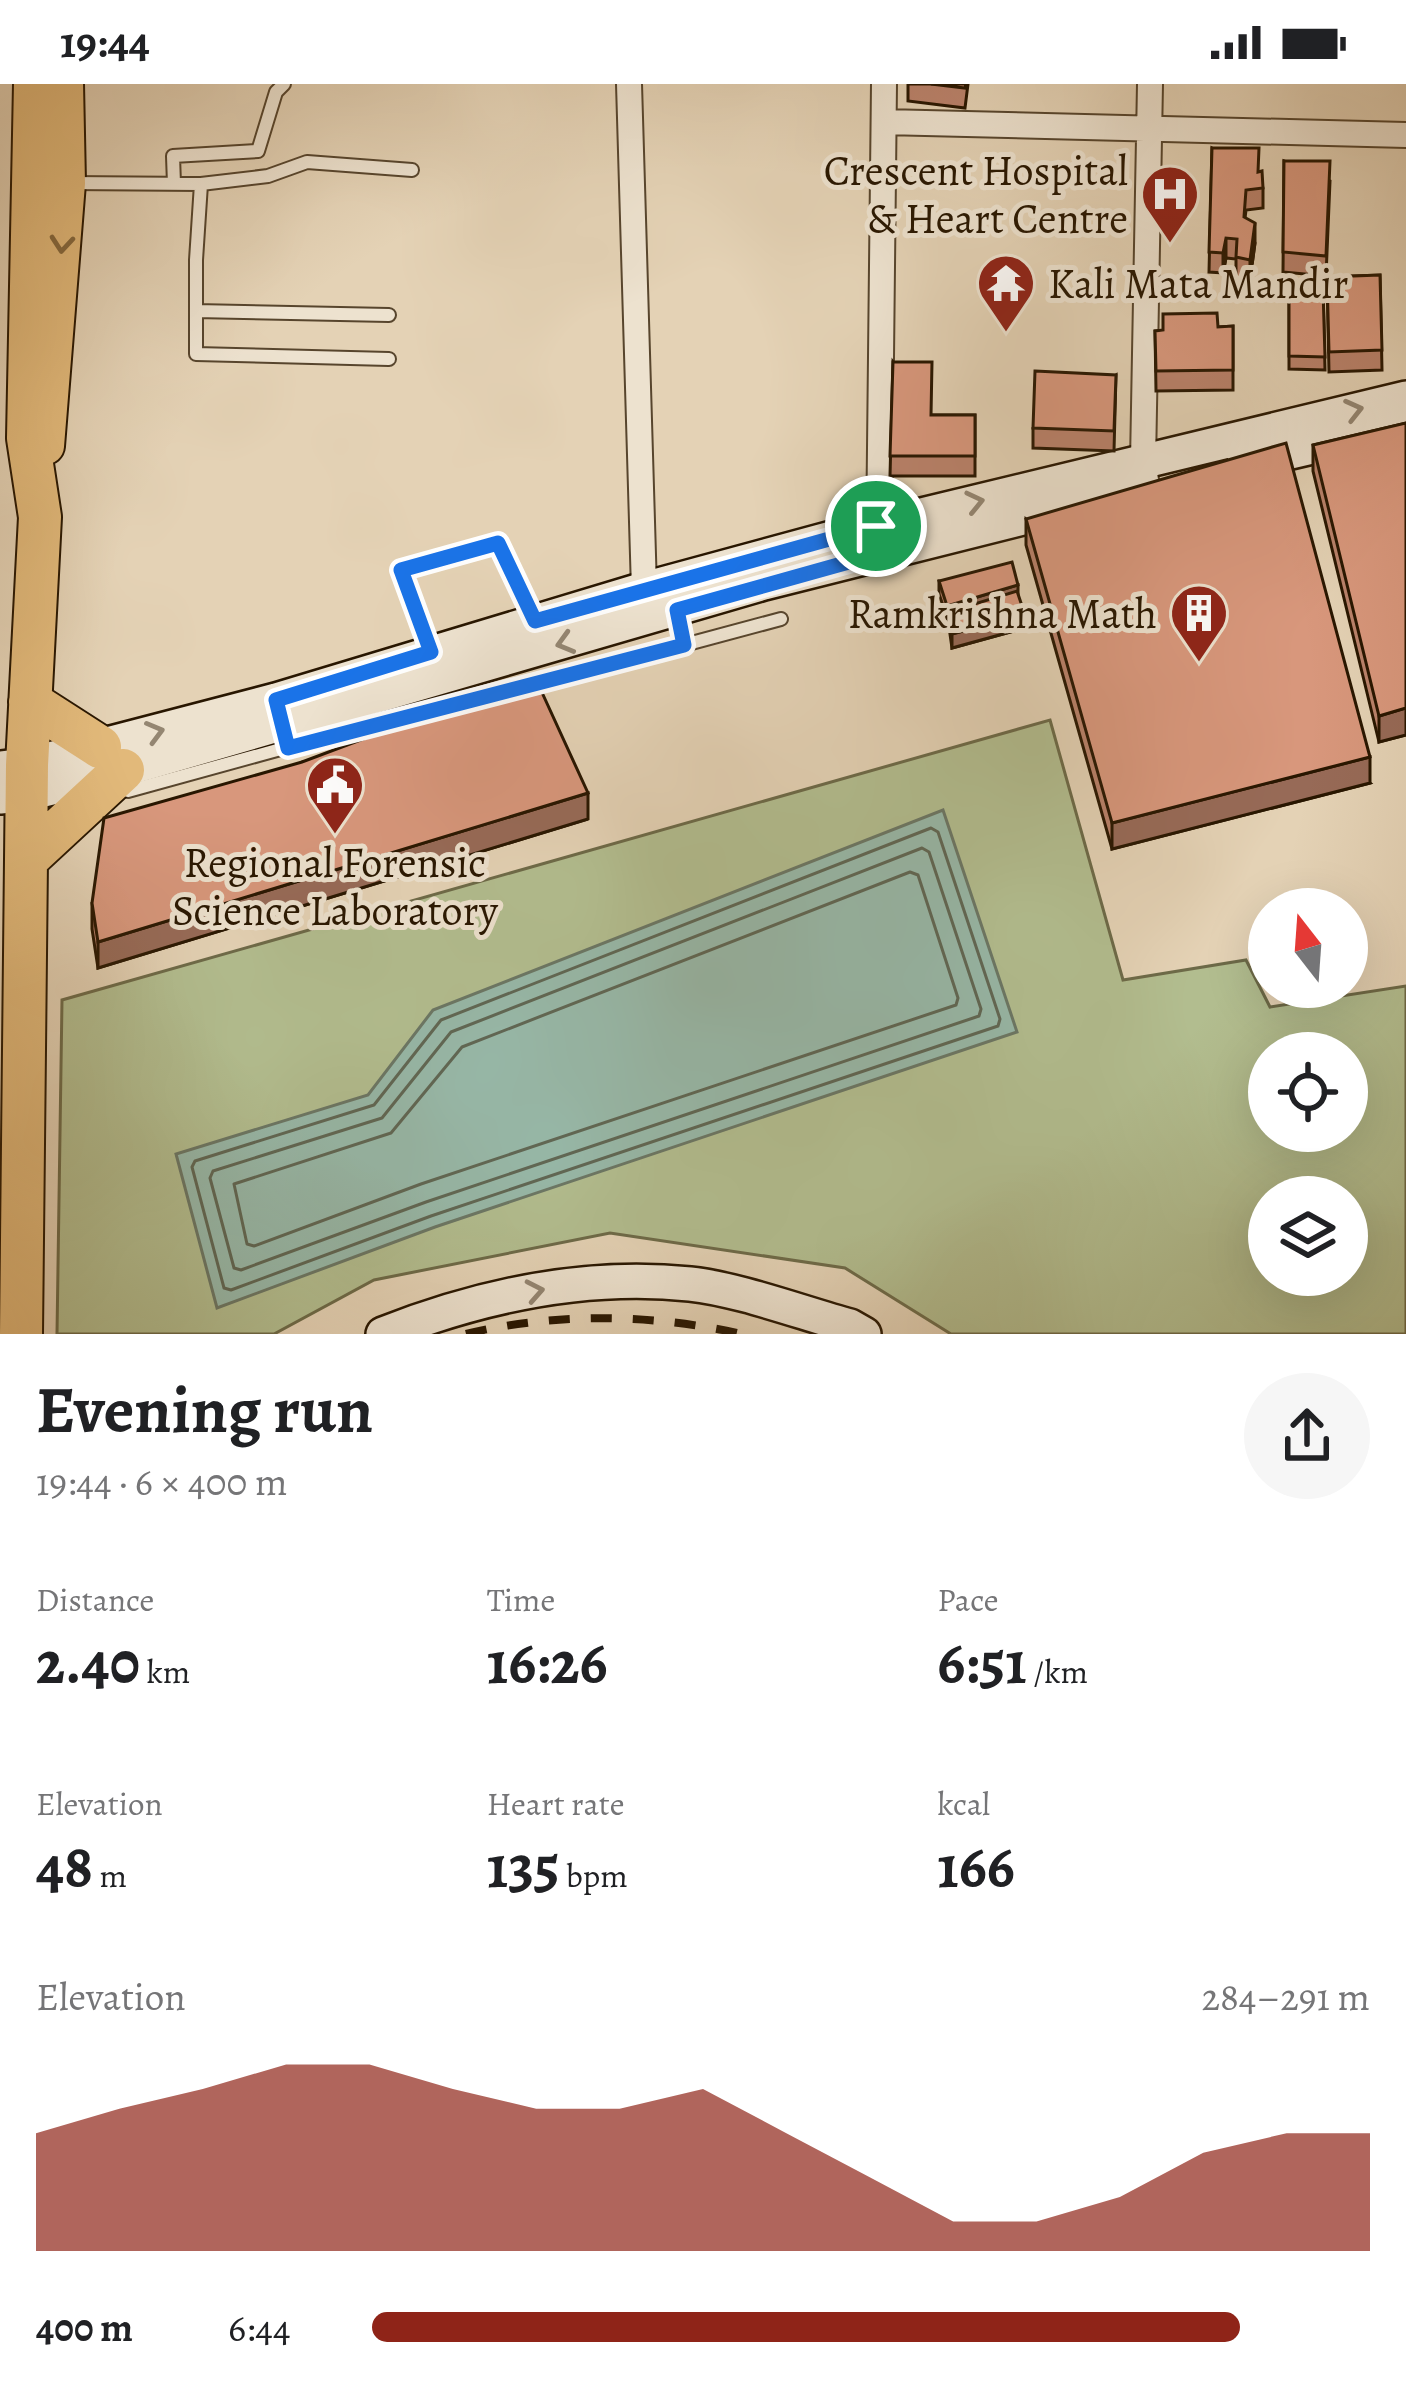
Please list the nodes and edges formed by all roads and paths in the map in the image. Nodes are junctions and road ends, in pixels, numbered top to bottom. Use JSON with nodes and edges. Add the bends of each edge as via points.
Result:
{"nodes":[{"id":1,"x":16,"y":84,"type":"edge"},
{"id":2,"x":35,"y":84,"type":"edge"},
{"id":3,"x":65,"y":84,"type":"edge"},
{"id":4,"x":284,"y":84,"type":"edge"},
{"id":5,"x":628,"y":84,"type":"edge"},
{"id":6,"x":884,"y":84,"type":"edge"},
{"id":7,"x":1150,"y":84,"type":"edge"},
{"id":8,"x":884,"y":122,"type":"junction"},
{"id":9,"x":1150,"y":128,"type":"junction"},
{"id":10,"x":1406,"y":135,"type":"edge"},
{"id":11,"x":412,"y":170,"type":"dead end"},
{"id":12,"x":67,"y":183,"type":"junction"},
{"id":13,"x":174,"y":184,"type":"junction"},
{"id":14,"x":201,"y":184,"type":"junction"},
{"id":15,"x":196,"y":311,"type":"junction"},
{"id":16,"x":389,"y":315,"type":"dead end"},
{"id":17,"x":389,"y":358,"type":"dead end"},
{"id":18,"x":1406,"y":398,"type":"edge"},
{"id":19,"x":1406,"y":425,"type":"edge"},
{"id":20,"x":14,"y":435,"type":"edge"},
{"id":21,"x":1145,"y":474,"type":"junction"},
{"id":22,"x":40,"y":517,"type":"junction"},
{"id":23,"x":879,"y":539,"type":"junction"},
{"id":24,"x":644,"y":590,"type":"junction"},
{"id":25,"x":677,"y":610,"type":"junction"},
{"id":26,"x":781,"y":619,"type":"dead end"},
{"id":27,"x":535,"y":621,"type":"junction"},
{"id":28,"x":684,"y":645,"type":"junction"},
{"id":29,"x":431,"y":652,"type":"junction"},
{"id":30,"x":508,"y":690,"type":"edge"},
{"id":31,"x":486,"y":696,"type":"edge"},
{"id":32,"x":30,"y":702,"type":"junction"},
{"id":33,"x":282,"y":724,"type":"junction"},
{"id":34,"x":117,"y":769,"type":"junction"},
{"id":35,"x":14,"y":781,"type":"edge"},
{"id":36,"x":27,"y":859,"type":"junction"},
{"id":37,"x":21,"y":1334,"type":"edge"},
{"id":38,"x":383,"y":1334,"type":"edge"},
{"id":39,"x":864,"y":1334,"type":"edge"}],
"edges":[{"from":1,"to":20,"type":"highway","via":[[7,385]]},
{"from":2,"to":20,"type":"highway"},
{"from":3,"to":12,"type":"main road"},
{"from":4,"to":13,"type":"lane","via":[[258,151],[173,156]]},
{"from":5,"to":24,"type":"street"},
{"from":6,"to":8,"type":"street"},
{"from":7,"to":9,"type":"street"},
{"from":8,"to":9,"type":"street"},
{"from":8,"to":23,"type":"street"},
{"from":9,"to":10,"type":"street"},
{"from":9,"to":21,"type":"street"},
{"from":11,"to":14,"type":"lane","via":[[307,162]]},
{"from":12,"to":13,"type":"lane"},
{"from":12,"to":22,"type":"main road","one_way":true},
{"from":13,"to":14,"type":"lane"},
{"from":14,"to":15,"type":"lane"},
{"from":15,"to":16,"type":"lane"},
{"from":15,"to":17,"type":"lane","via":[[196,354]]},
{"from":21,"to":18,"type":"main road","one_way":true},
{"from":19,"to":21,"type":"main road"},
{"from":20,"to":22,"type":"highway"},
{"from":21,"to":23,"type":"main road"},
{"from":22,"to":32,"type":"highway"},
{"from":23,"to":24,"type":"main road"},
{"from":23,"to":25,"type":"main road"},
{"from":24,"to":27,"type":"main road"},
{"from":25,"to":28,"type":"lane"},
{"from":25,"to":33,"type":"main road","one_way":true},
{"from":26,"to":28,"type":"lane"},
{"from":27,"to":29,"type":"main road"},
{"from":27,"to":29,"type":"lane","via":[[498,543],[401,570]]},
{"from":28,"to":30,"type":"lane"},
{"from":29,"to":33,"type":"main road"},
{"from":31,"to":33,"type":"lane"},
{"from":32,"to":34,"type":"highway"},
{"from":32,"to":35,"type":"highway"},
{"from":33,"to":34,"type":"main road"},
{"from":33,"to":34,"type":"lane"},
{"from":34,"to":35,"type":"main road"},
{"from":34,"to":36,"type":"highway"},
{"from":35,"to":36,"type":"highway"},
{"from":36,"to":37,"type":"highway"},
{"from":38,"to":39,"type":"main road","one_way":true,"via":[[447,1309],[585,1281],[693,1284]]}]}
